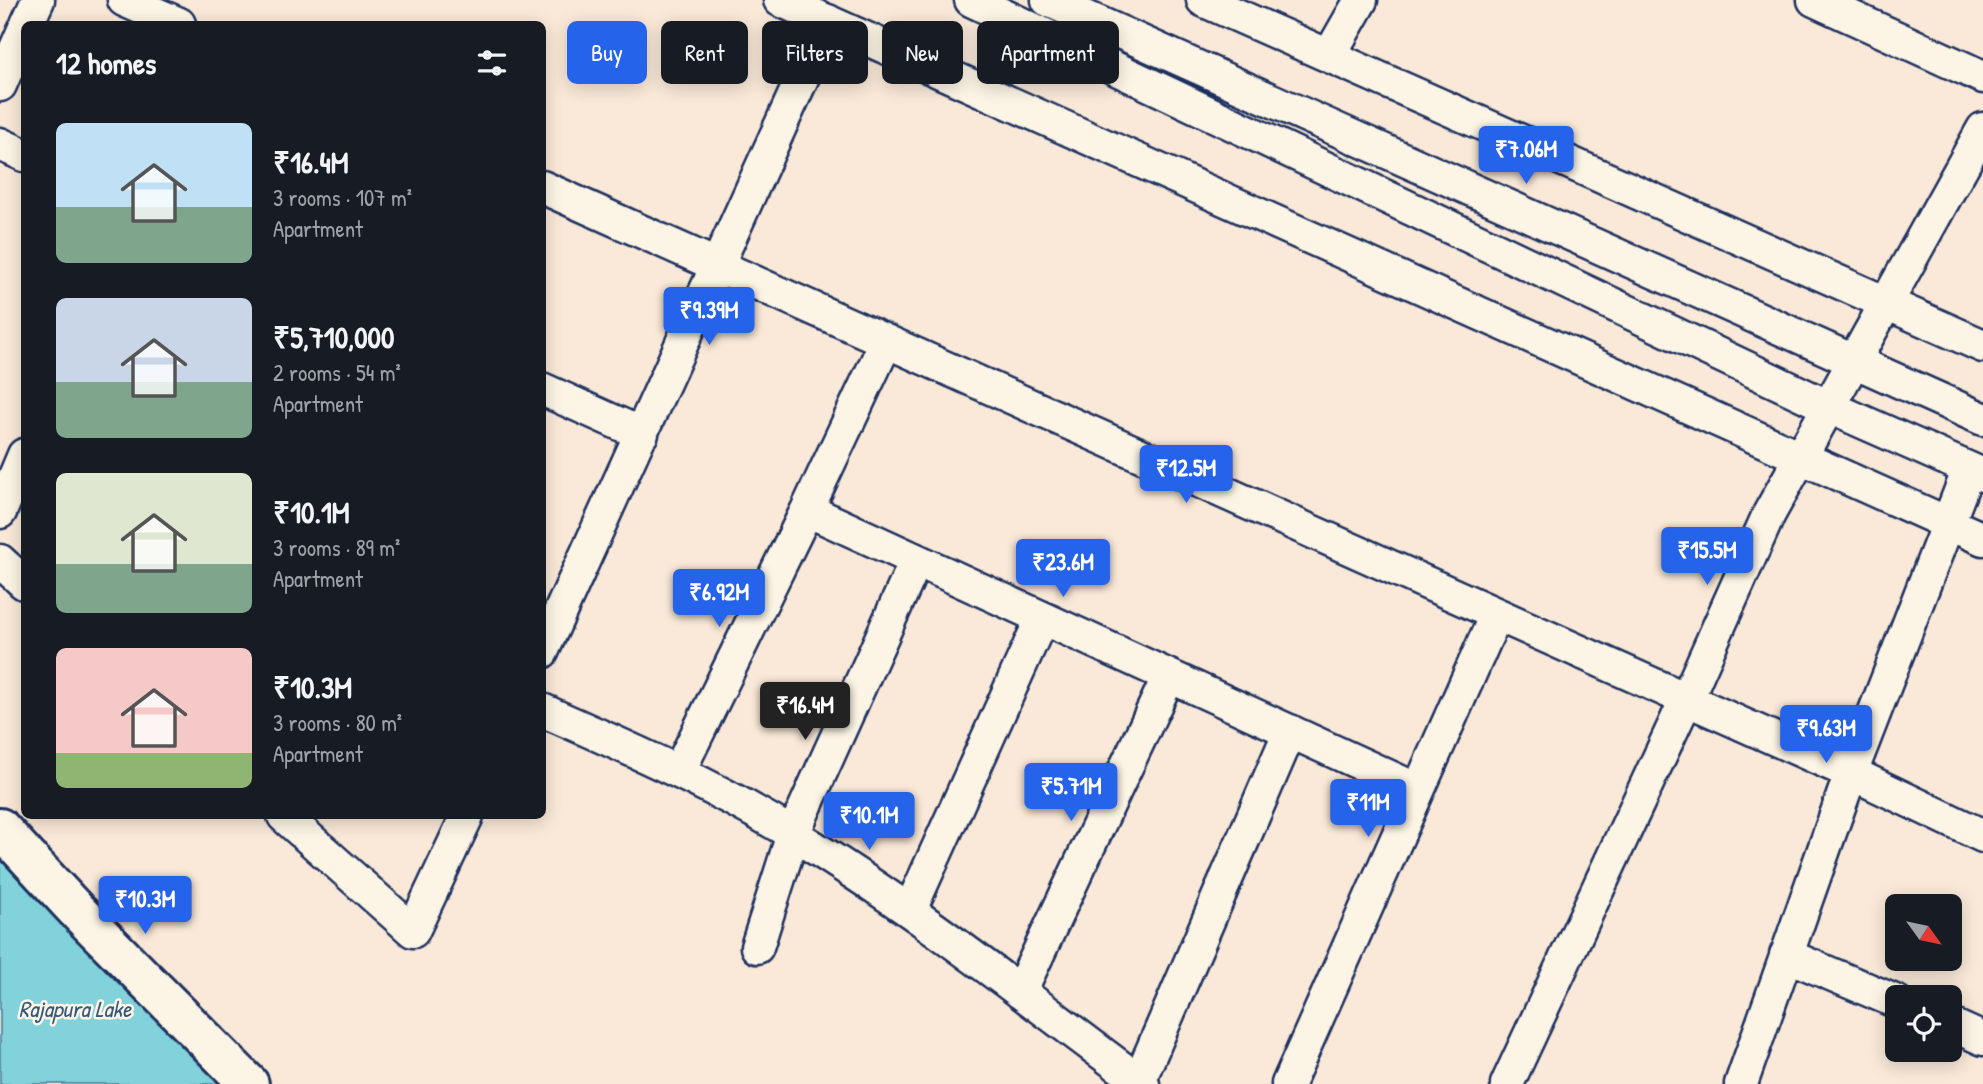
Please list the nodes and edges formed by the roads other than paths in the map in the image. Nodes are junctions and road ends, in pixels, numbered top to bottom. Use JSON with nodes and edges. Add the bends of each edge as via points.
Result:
{"nodes":[{"id":1,"x":38,"y":0,"type":"edge"},
{"id":2,"x":124,"y":0,"type":"edge"},
{"id":3,"x":780,"y":0,"type":"edge"},
{"id":4,"x":1048,"y":0,"type":"edge"},
{"id":5,"x":1203,"y":0,"type":"edge"},
{"id":6,"x":1362,"y":0,"type":"edge"},
{"id":7,"x":1821,"y":1,"type":"edge"},
{"id":8,"x":980,"y":2,"type":"edge"},
{"id":9,"x":28,"y":21,"type":"edge"},
{"id":10,"x":172,"y":21,"type":"edge"},
{"id":11,"x":828,"y":21,"type":"edge"},
{"id":12,"x":21,"y":37,"type":"edge"},
{"id":13,"x":868,"y":39,"type":"edge"},
{"id":14,"x":1329,"y":56,"type":"junction"},
{"id":15,"x":1983,"y":77,"type":"edge"},
{"id":16,"x":799,"y":84,"type":"edge"},
{"id":17,"x":0,"y":85,"type":"edge"},
{"id":18,"x":1983,"y":129,"type":"edge"},
{"id":19,"x":0,"y":144,"type":"edge"},
{"id":20,"x":21,"y":154,"type":"edge"},
{"id":21,"x":546,"y":189,"type":"edge"},
{"id":22,"x":717,"y":266,"type":"junction"},
{"id":23,"x":1885,"y":303,"type":"junction"},
{"id":24,"x":886,"y":342,"type":"junction"},
{"id":25,"x":1983,"y":346,"type":"edge"},
{"id":26,"x":1853,"y":361,"type":"junction"},
{"id":27,"x":546,"y":390,"type":"edge"},
{"id":28,"x":1827,"y":406,"type":"junction"},
{"id":29,"x":1983,"y":419,"type":"edge"},
{"id":30,"x":642,"y":433,"type":"junction"},
{"id":31,"x":1800,"y":457,"type":"junction"},
{"id":32,"x":21,"y":462,"type":"edge"},
{"id":33,"x":1976,"y":472,"type":"edge"},
{"id":34,"x":807,"y":510,"type":"junction"},
{"id":35,"x":0,"y":512,"type":"edge"},
{"id":36,"x":1946,"y":523,"type":"junction"},
{"id":37,"x":1983,"y":539,"type":"edge"},
{"id":38,"x":0,"y":561,"type":"edge"},
{"id":39,"x":916,"y":561,"type":"junction"},
{"id":40,"x":21,"y":580,"type":"edge"},
{"id":41,"x":1496,"y":615,"type":"junction"},
{"id":42,"x":1042,"y":618,"type":"junction"},
{"id":43,"x":546,"y":643,"type":"edge"},
{"id":44,"x":1169,"y":676,"type":"junction"},
{"id":45,"x":1686,"y":700,"type":"junction"},
{"id":46,"x":546,"y":712,"type":"edge"},
{"id":47,"x":1290,"y":731,"type":"junction"},
{"id":48,"x":679,"y":771,"type":"junction"},
{"id":49,"x":1851,"y":773,"type":"junction"},
{"id":50,"x":1419,"y":790,"type":"junction"},
{"id":51,"x":287,"y":819,"type":"edge"},
{"id":52,"x":466,"y":819,"type":"edge"},
{"id":53,"x":0,"y":828,"type":"edge"},
{"id":54,"x":793,"y":834,"type":"junction"},
{"id":55,"x":1983,"y":836,"type":"edge"},
{"id":56,"x":910,"y":910,"type":"junction"},
{"id":57,"x":757,"y":947,"type":"dead end"},
{"id":58,"x":1786,"y":955,"type":"junction"},
{"id":59,"x":1020,"y":992,"type":"junction"},
{"id":60,"x":1885,"y":997,"type":"edge"},
{"id":61,"x":1962,"y":1029,"type":"edge"},
{"id":62,"x":1983,"y":1039,"type":"edge"},
{"id":63,"x":1141,"y":1083,"type":"edge"},
{"id":64,"x":1743,"y":1083,"type":"edge"},
{"id":65,"x":249,"y":1084,"type":"edge"},
{"id":66,"x":1288,"y":1084,"type":"edge"},
{"id":67,"x":1507,"y":1084,"type":"edge"}],
"edges":[{"from":1,"to":9,"type":"street"},
{"from":2,"to":10,"type":"street"},
{"from":3,"to":11,"type":"street"},
{"from":4,"to":26,"type":"street"},
{"from":5,"to":14,"type":"street"},
{"from":6,"to":14,"type":"street"},
{"from":7,"to":15,"type":"street"},
{"from":8,"to":28,"type":"street"},
{"from":12,"to":17,"type":"street"},
{"from":13,"to":31,"type":"street"},
{"from":14,"to":23,"type":"street"},
{"from":16,"to":22,"type":"street"},
{"from":18,"to":23,"type":"street"},
{"from":19,"to":20,"type":"street"},
{"from":21,"to":22,"type":"street"},
{"from":22,"to":24,"type":"street"},
{"from":22,"to":30,"type":"street"},
{"from":23,"to":25,"type":"street"},
{"from":23,"to":26,"type":"street"},
{"from":24,"to":34,"type":"street"},
{"from":24,"to":41,"type":"street"},
{"from":26,"to":28,"type":"street"},
{"from":26,"to":29,"type":"street"},
{"from":27,"to":30,"type":"street"},
{"from":28,"to":31,"type":"street"},
{"from":28,"to":33,"type":"street"},
{"from":30,"to":43,"type":"street"},
{"from":31,"to":36,"type":"street"},
{"from":31,"to":45,"type":"street","via":[[1769,514]]},
{"from":32,"to":35,"type":"street"},
{"from":33,"to":36,"type":"street"},
{"from":34,"to":39,"type":"street"},
{"from":34,"to":48,"type":"street"},
{"from":36,"to":37,"type":"street"},
{"from":36,"to":49,"type":"street"},
{"from":38,"to":40,"type":"street"},
{"from":39,"to":42,"type":"street"},
{"from":39,"to":54,"type":"street"},
{"from":41,"to":45,"type":"street"},
{"from":41,"to":50,"type":"street"},
{"from":42,"to":44,"type":"street"},
{"from":42,"to":56,"type":"street"},
{"from":44,"to":47,"type":"street"},
{"from":44,"to":59,"type":"street"},
{"from":45,"to":49,"type":"street"},
{"from":45,"to":67,"type":"street"},
{"from":46,"to":48,"type":"street"},
{"from":47,"to":50,"type":"street"},
{"from":47,"to":63,"type":"street"},
{"from":48,"to":54,"type":"street"},
{"from":49,"to":55,"type":"street"},
{"from":49,"to":58,"type":"street"},
{"from":50,"to":66,"type":"street"},
{"from":51,"to":52,"type":"street","via":[[413,931]]},
{"from":53,"to":65,"type":"street"},
{"from":54,"to":56,"type":"street"},
{"from":54,"to":57,"type":"street"},
{"from":56,"to":59,"type":"street"},
{"from":58,"to":60,"type":"street"},
{"from":58,"to":64,"type":"street"},
{"from":59,"to":63,"type":"street"},
{"from":61,"to":62,"type":"street"}]}
